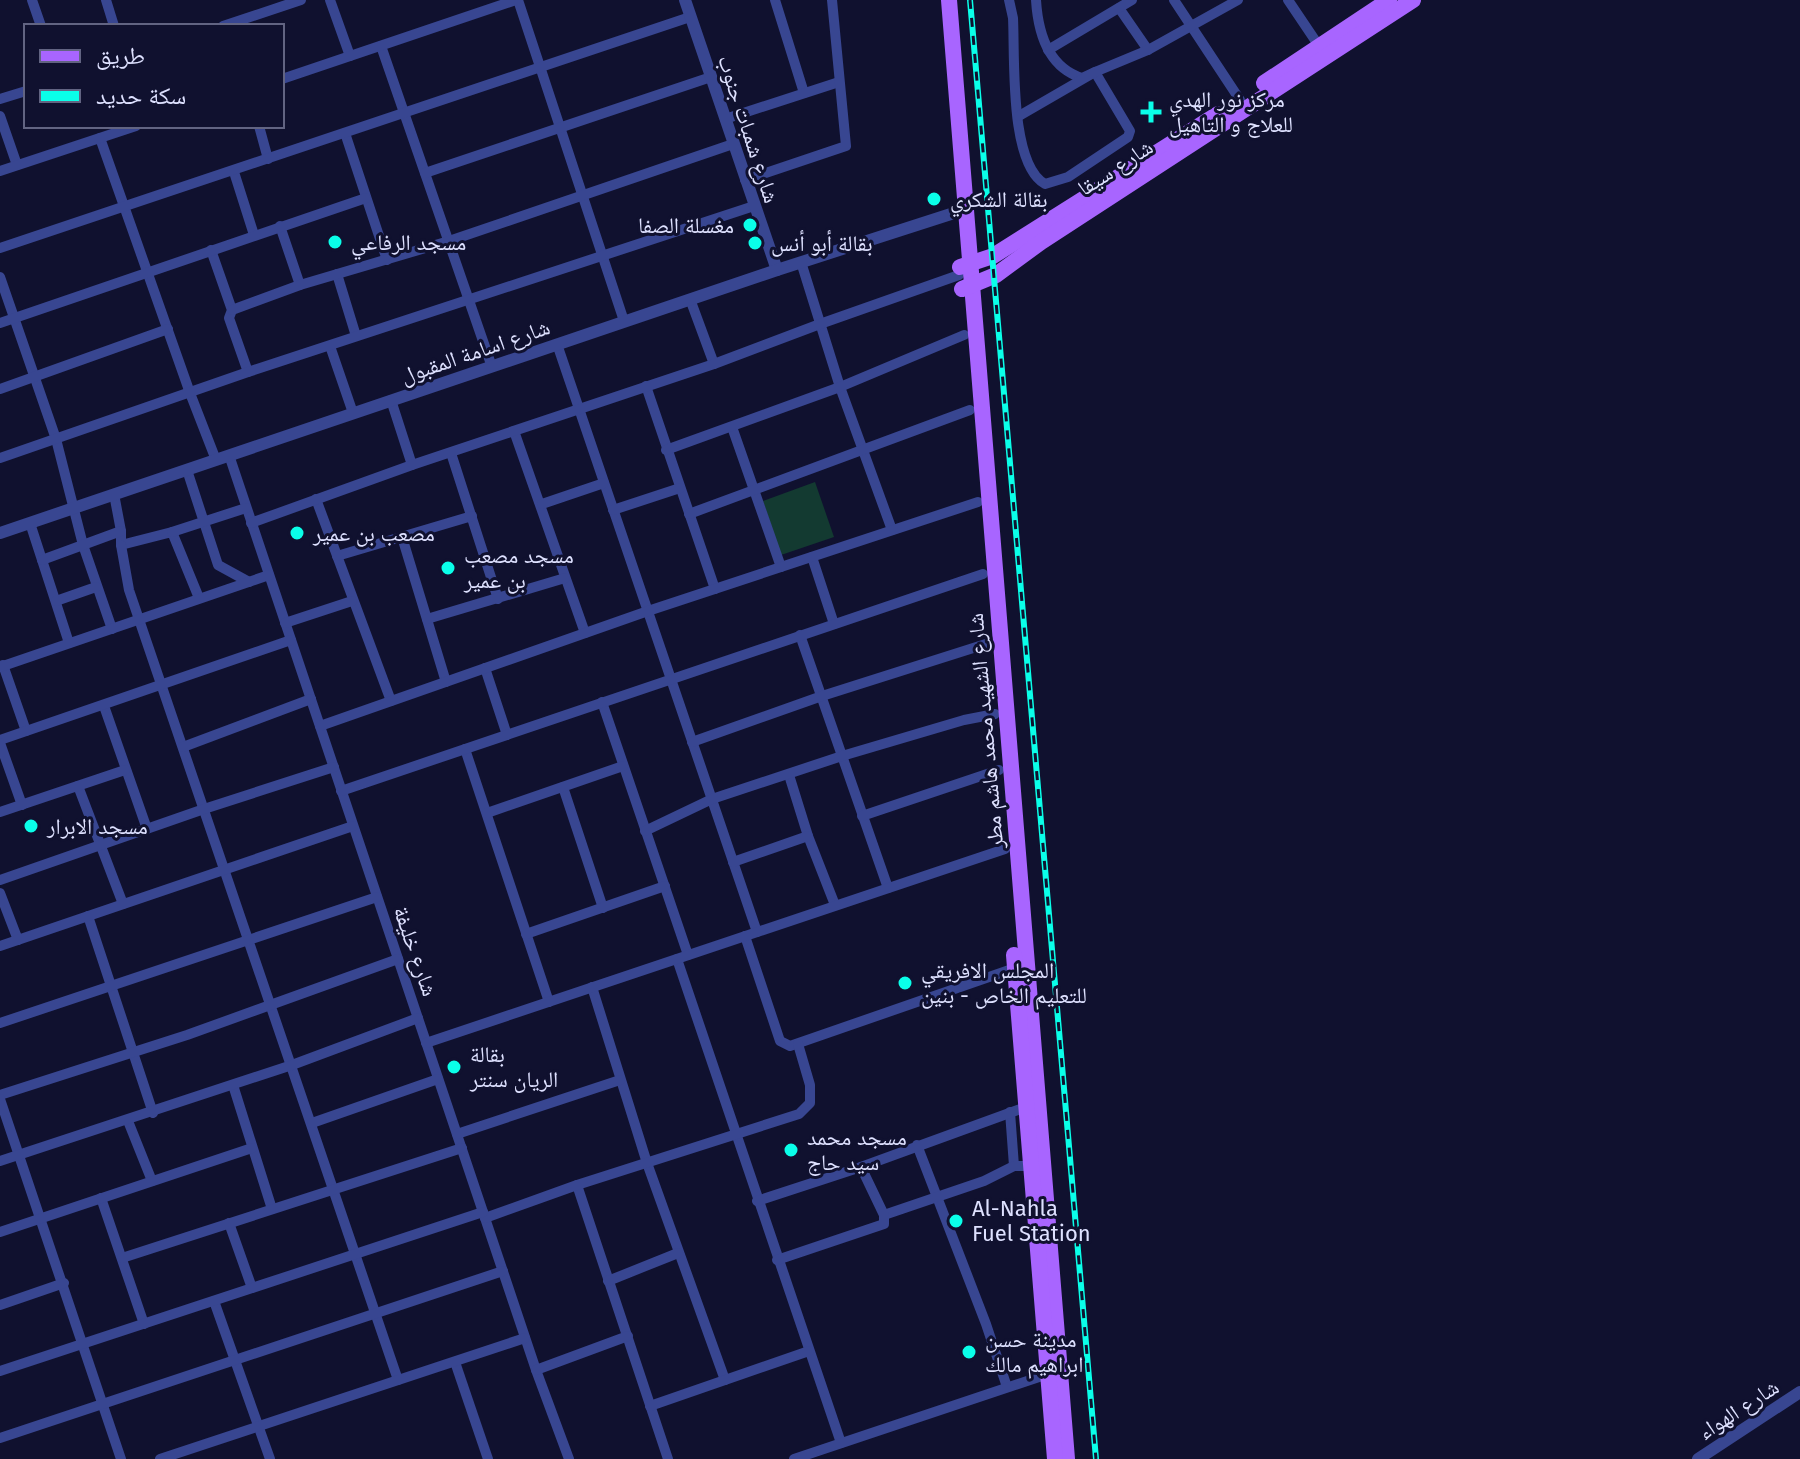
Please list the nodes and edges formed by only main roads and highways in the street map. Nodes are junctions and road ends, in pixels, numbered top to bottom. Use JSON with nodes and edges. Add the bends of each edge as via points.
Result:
{"nodes":[{"id":1,"x":938,"y":0,"type":"edge"},
{"id":2,"x":949,"y":0,"type":"edge"},
{"id":3,"x":1389,"y":0,"type":"edge"},
{"id":4,"x":1413,"y":0,"type":"edge"},
{"id":5,"x":960,"y":213,"type":"junction"},
{"id":6,"x":964,"y":276,"type":"junction"},
{"id":7,"x":1029,"y":1166,"type":"junction"},
{"id":8,"x":1054,"y":1372,"type":"junction"},
{"id":9,"x":1055,"y":1459,"type":"edge"},
{"id":10,"x":1067,"y":1459,"type":"edge"}],
"edges":[{"from":1,"to":5,"type":"main road","name":"شارع الشهيد محمد هاشم مطر"},
{"from":2,"to":5,"type":"main road","name":"شارع الشهيد محمد هاشم مطر"},
{"from":3,"to":6,"type":"main road","name":"شارع سيقا"},
{"from":4,"to":6,"type":"main road","name":"شارع سيقا","via":[[996,275]]},
{"from":5,"to":6,"type":"main road","name":"شارع الشهيد محمد هاشم مطر"},
{"from":6,"to":7,"type":"main road","name":"شارع الشهيد محمد هاشم مطر"},
{"from":6,"to":7,"type":"main road","name":"شارع الشهيد محمد هاشم مطر","via":[[964,335],[1015,968],[1018,1109]]},
{"from":7,"to":8,"type":"main road","name":"شارع الشهيد محمد هاشم مطر"},
{"from":8,"to":9,"type":"main road","name":"شارع الشهيد محمد هاشم مطر"},
{"from":8,"to":10,"type":"main road","name":"شارع الشهيد محمد هاشم مطر"}]}
